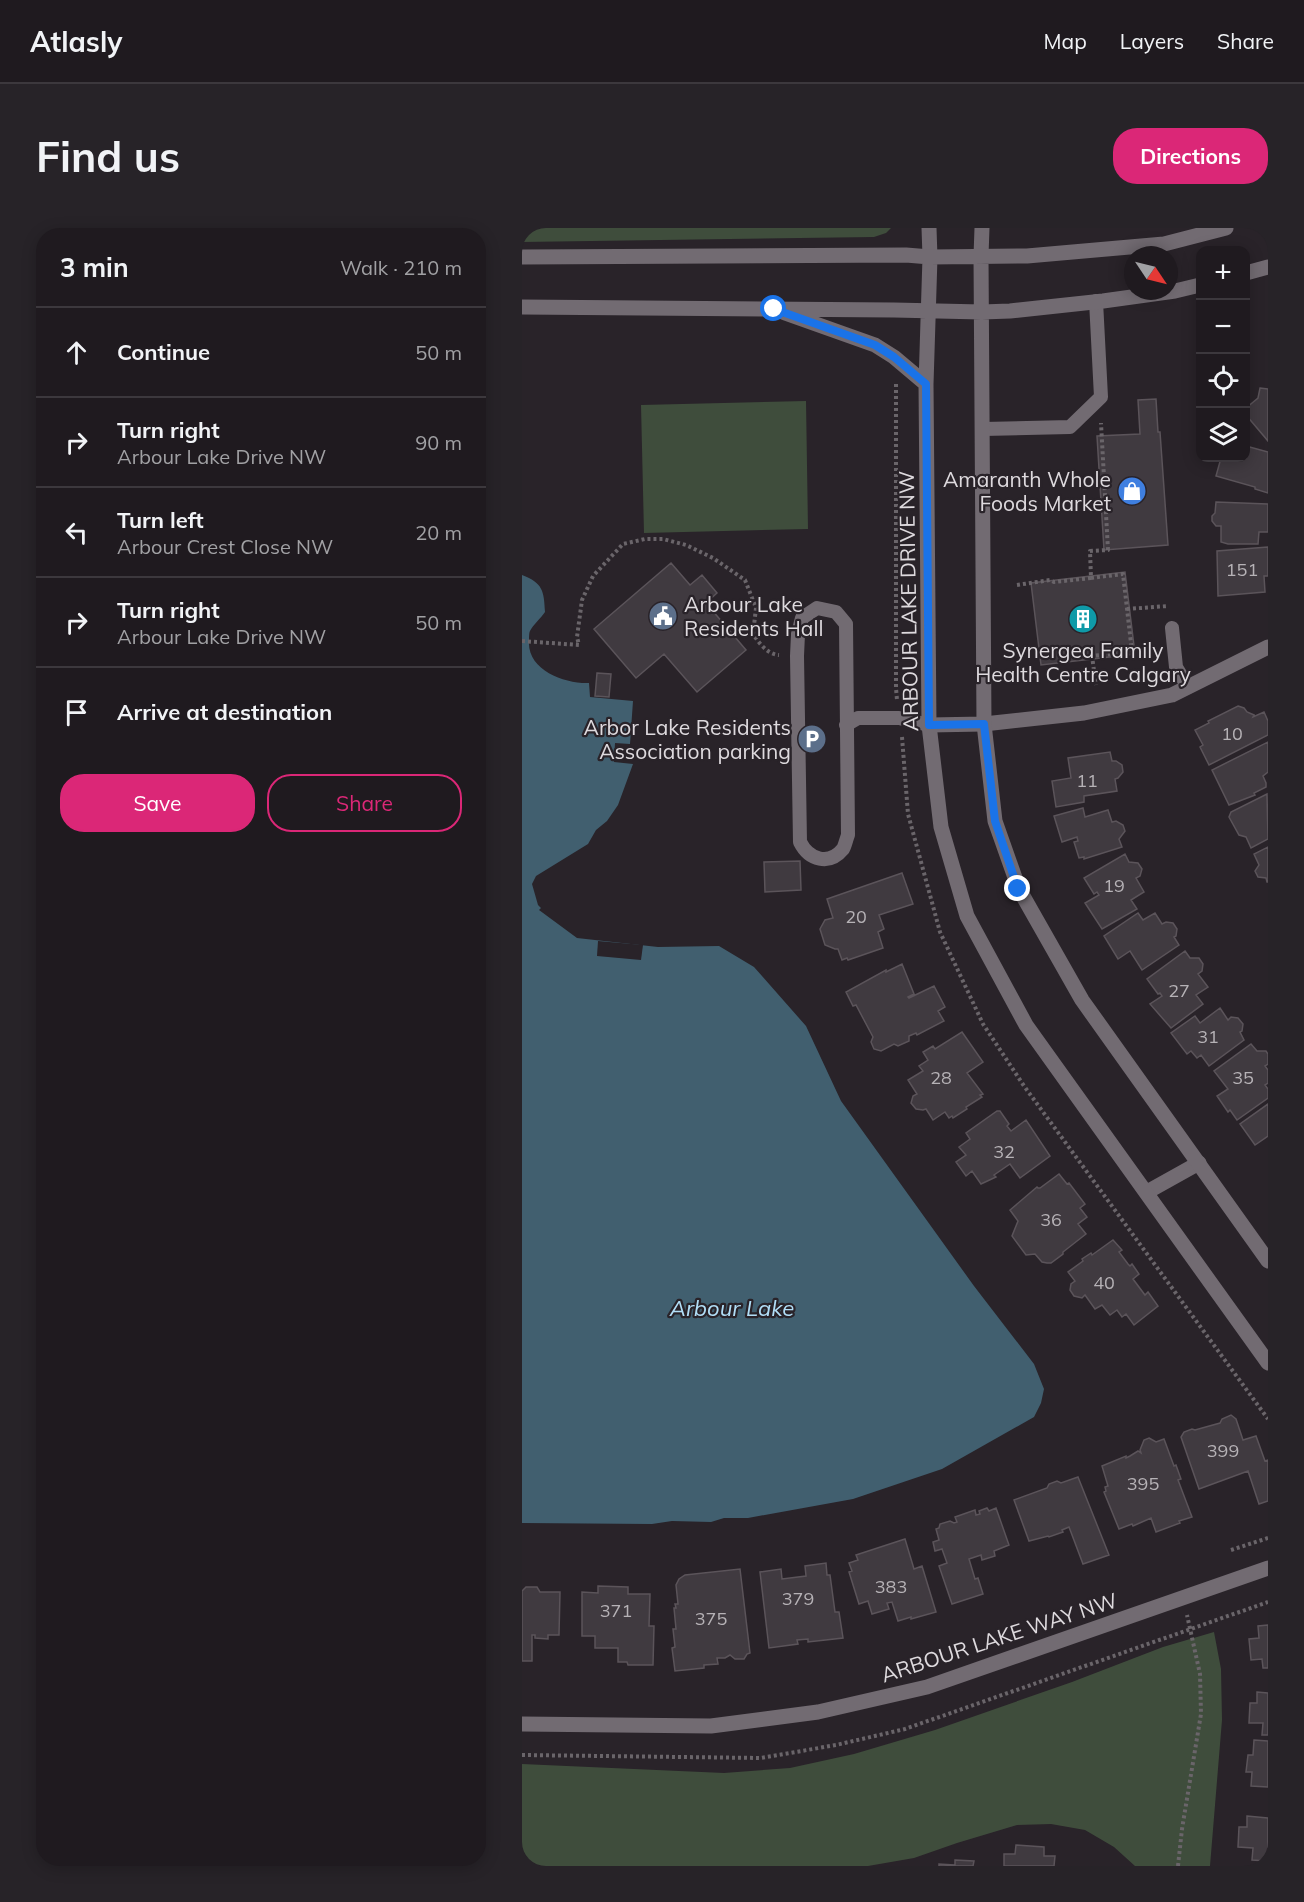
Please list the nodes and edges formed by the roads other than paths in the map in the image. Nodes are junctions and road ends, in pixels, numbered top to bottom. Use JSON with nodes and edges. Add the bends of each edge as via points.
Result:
{"nodes":[{"id":1,"x":929,"y":228,"type":"edge"},
{"id":2,"x":982,"y":228,"type":"edge"},
{"id":3,"x":1226,"y":228,"type":"edge"},
{"id":4,"x":981,"y":256,"type":"junction"},
{"id":5,"x":522,"y":257,"type":"edge"},
{"id":6,"x":930,"y":257,"type":"junction"},
{"id":7,"x":1268,"y":267,"type":"edge"},
{"id":8,"x":1250,"y":272,"type":"edge"},
{"id":9,"x":1196,"y":286,"type":"edge"},
{"id":10,"x":1096,"y":301,"type":"junction"},
{"id":11,"x":522,"y":308,"type":"edge"},
{"id":12,"x":774,"y":309,"type":"junction"},
{"id":13,"x":930,"y":312,"type":"junction"},
{"id":14,"x":982,"y":312,"type":"junction"},
{"id":15,"x":926,"y":384,"type":"junction"},
{"id":16,"x":983,"y":429,"type":"junction"},
{"id":17,"x":1172,"y":628,"type":"dead end"},
{"id":18,"x":1268,"y":647,"type":"edge"},
{"id":19,"x":1188,"y":687,"type":"junction"},
{"id":20,"x":984,"y":724,"type":"junction"},
{"id":21,"x":846,"y":725,"type":"junction"},
{"id":22,"x":929,"y":725,"type":"junction"},
{"id":23,"x":1199,"y":1163,"type":"junction"},
{"id":24,"x":1147,"y":1192,"type":"junction"},
{"id":25,"x":1268,"y":1261,"type":"edge"},
{"id":26,"x":1268,"y":1364,"type":"edge"},
{"id":27,"x":1268,"y":1568,"type":"edge"},
{"id":28,"x":522,"y":1724,"type":"edge"}],
"edges":[{"from":1,"to":6,"type":"street","name":"ARBOUR LAKE DRIVE NW"},
{"from":2,"to":4,"type":"street"},
{"from":3,"to":4,"type":"street","via":[[1164,244],[1027,256]]},
{"from":4,"to":6,"type":"street"},
{"from":4,"to":14,"type":"street"},
{"from":5,"to":6,"type":"street"},
{"from":6,"to":13,"type":"street","name":"ARBOUR LAKE DRIVE NW"},
{"from":7,"to":8,"type":"street"},
{"from":9,"to":10,"type":"street"},
{"from":10,"to":14,"type":"street"},
{"from":10,"to":16,"type":"lane","via":[[1101,397],[1070,427]]},
{"from":11,"to":12,"type":"street"},
{"from":12,"to":13,"type":"street"},
{"from":12,"to":15,"type":"street","via":[[875,345]]},
{"from":13,"to":14,"type":"street"},
{"from":13,"to":15,"type":"street","name":"ARBOUR LAKE DRIVE NW"},
{"from":14,"to":16,"type":"street"},
{"from":15,"to":22,"type":"street","name":"ARBOUR LAKE DRIVE NW"},
{"from":16,"to":20,"type":"street"},
{"from":17,"to":19,"type":"lane","via":[[1176,667]]},
{"from":18,"to":19,"type":"street"},
{"from":19,"to":20,"type":"street","via":[[1172,695],[1084,713]]},
{"from":20,"to":22,"type":"street"},
{"from":20,"to":23,"type":"street","via":[[995,821],[1018,889],[1082,1000]]},
{"from":21,"to":21,"type":"lane","via":[[846,624],[836,612],[817,608],[802,618],[797,656],[800,843],[816,859],[831,858],[843,849],[848,836]]},
{"from":21,"to":22,"type":"lane","via":[[858,718],[899,718]]},
{"from":22,"to":24,"type":"street","name":"ARBOUR LAKE DRIVE NW","via":[[941,827],[967,916],[1026,1025]]},
{"from":23,"to":24,"type":"street"},
{"from":23,"to":25,"type":"street"},
{"from":24,"to":26,"type":"street","name":"ARBOUR LAKE DRIVE NW"},
{"from":27,"to":28,"type":"street","name":"ARBOUR LAKE WAY NW","via":[[927,1687],[818,1712],[711,1726]]}]}
